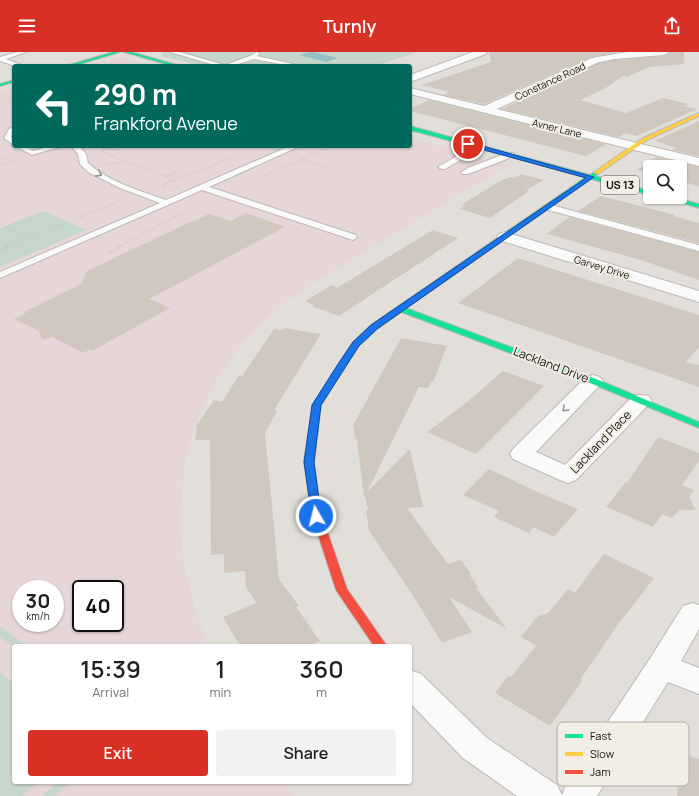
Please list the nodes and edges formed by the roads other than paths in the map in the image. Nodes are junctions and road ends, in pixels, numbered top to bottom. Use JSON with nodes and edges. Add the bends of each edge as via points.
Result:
{"nodes":[{"id":1,"x":23,"y":52,"type":"edge"},
{"id":2,"x":118,"y":52,"type":"edge"},
{"id":3,"x":126,"y":52,"type":"edge"},
{"id":4,"x":173,"y":52,"type":"edge"},
{"id":5,"x":261,"y":52,"type":"edge"},
{"id":6,"x":482,"y":52,"type":"edge"},
{"id":7,"x":664,"y":52,"type":"edge"},
{"id":8,"x":254,"y":57,"type":"junction"},
{"id":9,"x":0,"y":59,"type":"edge"},
{"id":10,"x":15,"y":64,"type":"edge"},
{"id":11,"x":75,"y":64,"type":"edge"},
{"id":12,"x":171,"y":64,"type":"edge"},
{"id":13,"x":218,"y":64,"type":"edge"},
{"id":14,"x":231,"y":64,"type":"edge"},
{"id":15,"x":289,"y":64,"type":"edge"},
{"id":16,"x":412,"y":78,"type":"edge"},
{"id":17,"x":12,"y":82,"type":"edge"},
{"id":18,"x":0,"y":85,"type":"edge"},
{"id":19,"x":412,"y":94,"type":"edge"},
{"id":20,"x":484,"y":110,"type":"junction"},
{"id":21,"x":699,"y":114,"type":"edge"},
{"id":22,"x":412,"y":129,"type":"edge"},
{"id":23,"x":12,"y":130,"type":"edge"},
{"id":24,"x":0,"y":131,"type":"edge"},
{"id":25,"x":12,"y":142,"type":"edge"},
{"id":26,"x":480,"y":147,"type":"junction"},
{"id":27,"x":634,"y":147,"type":"junction"},
{"id":28,"x":23,"y":148,"type":"edge"},
{"id":29,"x":51,"y":148,"type":"edge"},
{"id":30,"x":77,"y":148,"type":"edge"},
{"id":31,"x":291,"y":148,"type":"edge"},
{"id":32,"x":510,"y":155,"type":"junction"},
{"id":33,"x":699,"y":162,"type":"edge"},
{"id":34,"x":442,"y":166,"type":"dead end"},
{"id":35,"x":465,"y":172,"type":"dead end"},
{"id":36,"x":591,"y":177,"type":"junction"},
{"id":37,"x":201,"y":187,"type":"junction"},
{"id":38,"x":643,"y":191,"type":"edge"},
{"id":39,"x":166,"y":202,"type":"junction"},
{"id":40,"x":687,"y":203,"type":"edge"},
{"id":41,"x":699,"y":206,"type":"edge"},
{"id":42,"x":548,"y":207,"type":"junction"},
{"id":43,"x":352,"y":237,"type":"dead end"},
{"id":44,"x":505,"y":237,"type":"junction"},
{"id":45,"x":699,"y":248,"type":"edge"},
{"id":46,"x":0,"y":275,"type":"edge"},
{"id":47,"x":699,"y":297,"type":"edge"},
{"id":48,"x":401,"y":309,"type":"junction"},
{"id":49,"x":593,"y":381,"type":"junction"},
{"id":50,"x":641,"y":400,"type":"junction"},
{"id":51,"x":699,"y":425,"type":"edge"},
{"id":52,"x":699,"y":617,"type":"edge"},
{"id":53,"x":380,"y":644,"type":"edge"},
{"id":54,"x":662,"y":666,"type":"junction"},
{"id":55,"x":699,"y":681,"type":"edge"},
{"id":56,"x":412,"y":685,"type":"edge"},
{"id":57,"x":626,"y":722,"type":"edge"},
{"id":58,"x":584,"y":786,"type":"edge"},
{"id":59,"x":546,"y":796,"type":"edge"},
{"id":60,"x":578,"y":796,"type":"edge"}],
"edges":[{"from":1,"to":9,"type":"lane"},
{"from":2,"to":11,"type":"street"},
{"from":3,"to":12,"type":"street"},
{"from":4,"to":13,"type":"lane"},
{"from":5,"to":8,"type":"lane"},
{"from":6,"to":16,"type":"street"},
{"from":7,"to":20,"type":"street","name":"Constance Road","via":[[596,60]]},
{"from":8,"to":14,"type":"lane"},
{"from":8,"to":15,"type":"lane"},
{"from":9,"to":10,"type":"lane"},
{"from":17,"to":18,"type":"street"},
{"from":19,"to":20,"type":"street","name":"Avner Lane"},
{"from":20,"to":27,"type":"street","name":"Avner Lane"},
{"from":21,"to":27,"type":"street","via":[[651,136]]},
{"from":22,"to":26,"type":"street","number":"US 13"},
{"from":23,"to":24,"type":"lane"},
{"from":23,"to":25,"type":"lane","via":[[7,138]]},
{"from":26,"to":32,"type":"street","number":"US 13"},
{"from":26,"to":34,"type":"lane"},
{"from":27,"to":33,"type":"street","name":"Avner Lane"},
{"from":27,"to":36,"type":"street"},
{"from":28,"to":29,"type":"lane","via":[[32,153]]},
{"from":30,"to":39,"type":"lane","one_way":true,"via":[[88,168],[116,183]]},
{"from":31,"to":37,"type":"lane"},
{"from":32,"to":35,"type":"lane"},
{"from":32,"to":36,"type":"street","number":"US 13"},
{"from":36,"to":38,"type":"street","number":"US 13"},
{"from":36,"to":42,"type":"street"},
{"from":37,"to":39,"type":"lane"},
{"from":37,"to":43,"type":"lane"},
{"from":39,"to":46,"type":"lane"},
{"from":40,"to":41,"type":"street"},
{"from":42,"to":44,"type":"street"},
{"from":42,"to":45,"type":"lane"},
{"from":44,"to":47,"type":"street","name":"Garvey Drive"},
{"from":44,"to":48,"type":"street"},
{"from":48,"to":49,"type":"street","name":"Lackland Drive"},
{"from":48,"to":53,"type":"street","via":[[374,327],[356,344],[317,405],[309,462],[316,516],[342,590]]},
{"from":49,"to":50,"type":"street","name":"Lackland Drive"},
{"from":49,"to":50,"type":"street","name":"Lackland Place","one_way":true,"via":[[521,454],[568,475]]},
{"from":50,"to":51,"type":"street","name":"Lackland Drive"},
{"from":52,"to":54,"type":"street","via":[[692,614]]},
{"from":54,"to":55,"type":"street"},
{"from":54,"to":57,"type":"street"},
{"from":56,"to":59,"type":"street","via":[[475,748]]},
{"from":58,"to":60,"type":"street"}]}
